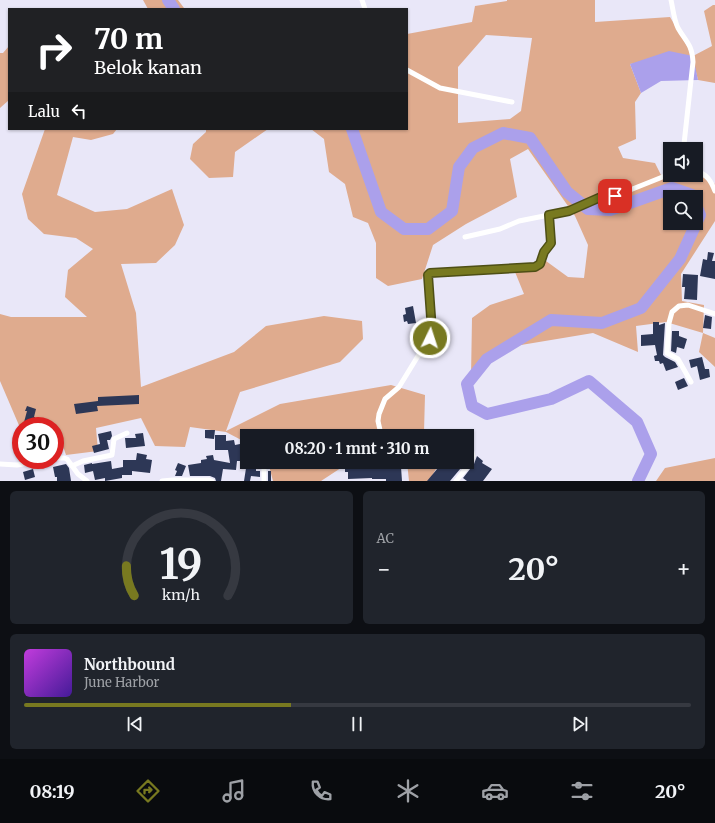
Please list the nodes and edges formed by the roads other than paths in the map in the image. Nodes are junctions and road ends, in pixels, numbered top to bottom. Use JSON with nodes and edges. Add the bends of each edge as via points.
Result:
{"nodes":[{"id":1,"x":671,"y":0,"type":"edge"},
{"id":2,"x":408,"y":71,"type":"edge"},
{"id":3,"x":512,"y":102,"type":"dead end"},
{"id":4,"x":684,"y":142,"type":"edge"},
{"id":5,"x":703,"y":173,"type":"edge"},
{"id":6,"x":663,"y":177,"type":"edge"},
{"id":7,"x":715,"y":191,"type":"edge"},
{"id":8,"x":549,"y":215,"type":"junction"},
{"id":9,"x":465,"y":237,"type":"dead end"},
{"id":10,"x":715,"y":314,"type":"edge"},
{"id":11,"x":691,"y":382,"type":"dead end"},
{"id":12,"x":380,"y":429,"type":"edge"},
{"id":13,"x":127,"y":433,"type":"dead end"},
{"id":14,"x":64,"y":458,"type":"edge"},
{"id":15,"x":0,"y":464,"type":"edge"},
{"id":16,"x":12,"y":465,"type":"edge"},
{"id":17,"x":72,"y":466,"type":"junction"},
{"id":18,"x":264,"y":469,"type":"edge"},
{"id":19,"x":465,"y":469,"type":"edge"},
{"id":20,"x":87,"y":481,"type":"edge"},
{"id":21,"x":162,"y":481,"type":"edge"},
{"id":22,"x":212,"y":481,"type":"edge"},
{"id":23,"x":264,"y":481,"type":"edge"},
{"id":24,"x":456,"y":481,"type":"edge"}],
"edges":[{"from":1,"to":4,"type":"street","via":[[678,27],[693,54]]},
{"from":2,"to":3,"type":"street","via":[[440,88]]},
{"from":5,"to":7,"type":"street"},
{"from":6,"to":8,"type":"street","via":[[615,196],[603,196],[569,211]]},
{"from":8,"to":9,"type":"street"},
{"from":8,"to":12,"type":"street","via":[[551,243],[544,252],[540,264],[535,267],[434,272],[428,275],[432,331],[430,338],[399,387],[385,399],[379,414]]},
{"from":10,"to":11,"type":"street","via":[[688,305],[679,306],[672,312],[667,353],[678,359]]},
{"from":13,"to":17,"type":"street","via":[[114,439],[112,454]]},
{"from":14,"to":17,"type":"street"},
{"from":15,"to":16,"type":"street"},
{"from":17,"to":20,"type":"street"},
{"from":18,"to":23,"type":"street"},
{"from":19,"to":24,"type":"street"},
{"from":21,"to":22,"type":"street"}]}
